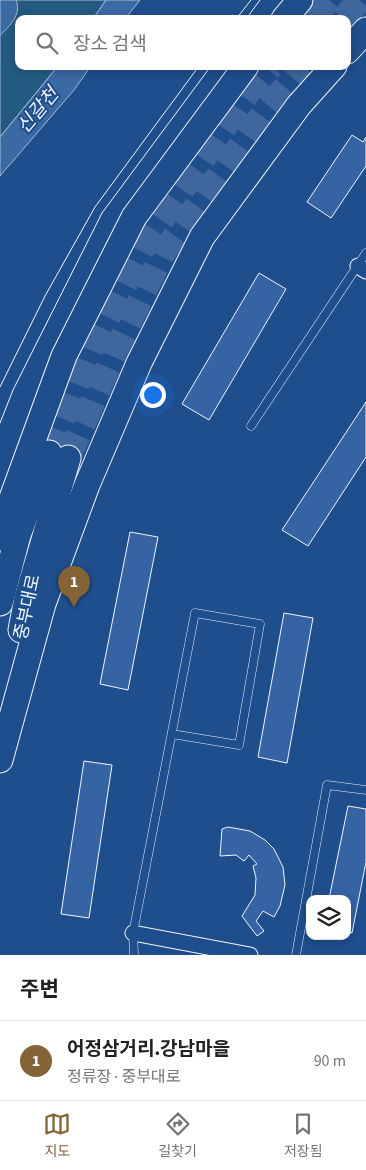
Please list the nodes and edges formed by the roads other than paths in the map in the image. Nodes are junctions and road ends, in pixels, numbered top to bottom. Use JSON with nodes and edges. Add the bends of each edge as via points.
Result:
{"nodes":[{"id":1,"x":300,"y":0,"type":"edge"},
{"id":2,"x":287,"y":15,"type":"edge"},
{"id":3,"x":366,"y":30,"type":"edge"},
{"id":4,"x":351,"y":47,"type":"edge"},
{"id":5,"x":243,"y":70,"type":"edge"},
{"id":6,"x":330,"y":70,"type":"edge"},
{"id":7,"x":363,"y":263,"type":"edge"},
{"id":8,"x":251,"y":426,"type":"dead end"},
{"id":9,"x":0,"y":538,"type":"edge"},
{"id":10,"x":0,"y":603,"type":"edge"},
{"id":11,"x":172,"y":734,"type":"junction"},
{"id":12,"x":0,"y":759,"type":"edge"},
{"id":13,"x":366,"y":790,"type":"edge"},
{"id":14,"x":133,"y":933,"type":"junction"},
{"id":15,"x":134,"y":955,"type":"edge"},
{"id":16,"x":250,"y":955,"type":"edge"},
{"id":17,"x":296,"y":955,"type":"edge"}],
"edges":[{"from":1,"to":2,"type":"main road"},
{"from":3,"to":4,"type":"main road"},
{"from":5,"to":9,"type":"main road","via":[[134,217],[64,356]]},
{"from":6,"to":12,"type":"main road","via":[[299,105],[202,237],[139,363],[87,485],[43,604]]},
{"from":7,"to":8,"type":"lane"},
{"from":10,"to":12,"type":"main road","name":"중부대로","via":[[18,535],[58,456],[27,598]]},
{"from":11,"to":11,"type":"lane","via":[[239,745],[260,624],[195,613]]},
{"from":11,"to":14,"type":"lane"},
{"from":13,"to":17,"type":"lane","via":[[327,785]]},
{"from":14,"to":15,"type":"lane"},
{"from":14,"to":16,"type":"street"}]}
